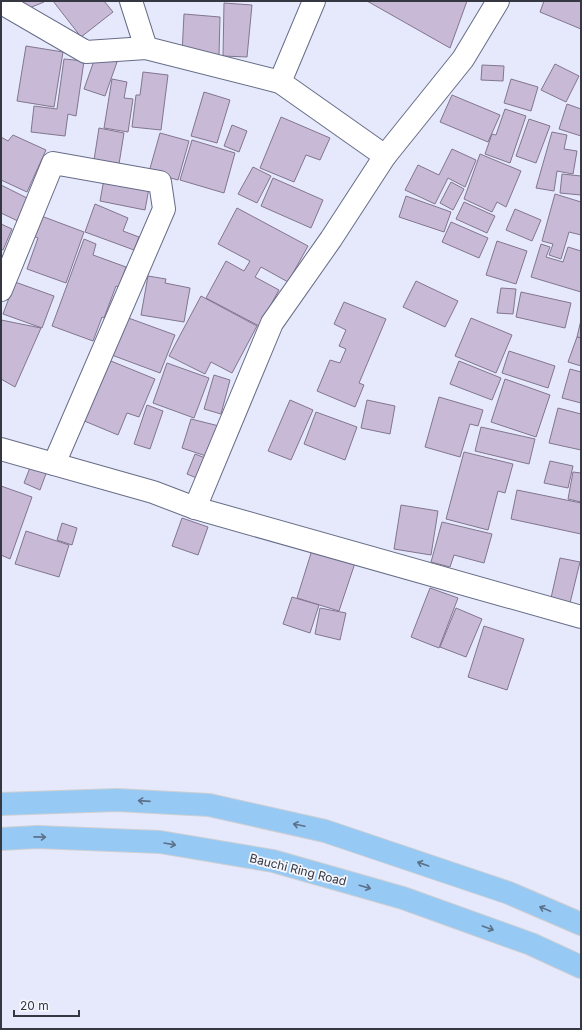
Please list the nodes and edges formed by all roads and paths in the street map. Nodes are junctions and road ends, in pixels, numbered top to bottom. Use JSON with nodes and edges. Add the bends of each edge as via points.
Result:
{"nodes":[{"id":1,"x":4,"y":1,"type":"edge"},
{"id":2,"x":131,"y":1,"type":"edge"},
{"id":3,"x":314,"y":1,"type":"edge"},
{"id":4,"x":498,"y":1,"type":"edge"},
{"id":5,"x":146,"y":48,"type":"junction"},
{"id":6,"x":280,"y":82,"type":"junction"},
{"id":7,"x":385,"y":156,"type":"junction"},
{"id":8,"x":1,"y":290,"type":"edge"},
{"id":9,"x":1,"y":449,"type":"edge"},
{"id":10,"x":54,"y":464,"type":"junction"},
{"id":11,"x":195,"y":508,"type":"junction"},
{"id":12,"x":581,"y":617,"type":"edge"},
{"id":13,"x":1,"y":804,"type":"edge"},
{"id":14,"x":1,"y":839,"type":"edge"},
{"id":15,"x":581,"y":924,"type":"edge"},
{"id":16,"x":581,"y":967,"type":"edge"}],
"edges":[{"from":1,"to":5,"type":"street","via":[[5,5],[86,52]]},
{"from":2,"to":5,"type":"street"},
{"from":3,"to":6,"type":"street"},
{"from":4,"to":7,"type":"street","via":[[463,58]]},
{"from":5,"to":6,"type":"street"},
{"from":6,"to":7,"type":"street"},
{"from":7,"to":11,"type":"street","via":[[272,323]]},
{"from":8,"to":10,"type":"street","via":[[54,163],[160,182],[164,209]]},
{"from":9,"to":10,"type":"street"},
{"from":10,"to":11,"type":"street","via":[[153,492]]},
{"from":11,"to":12,"type":"street"},
{"from":15,"to":13,"type":"main road","one_way":true,"via":[[509,893],[325,831],[209,805],[116,800]]},
{"from":14,"to":16,"type":"main road","name":"Bauchi Ring Road","one_way":true,"via":[[37,837],[160,842],[273,861],[403,898],[531,944]]}]}
